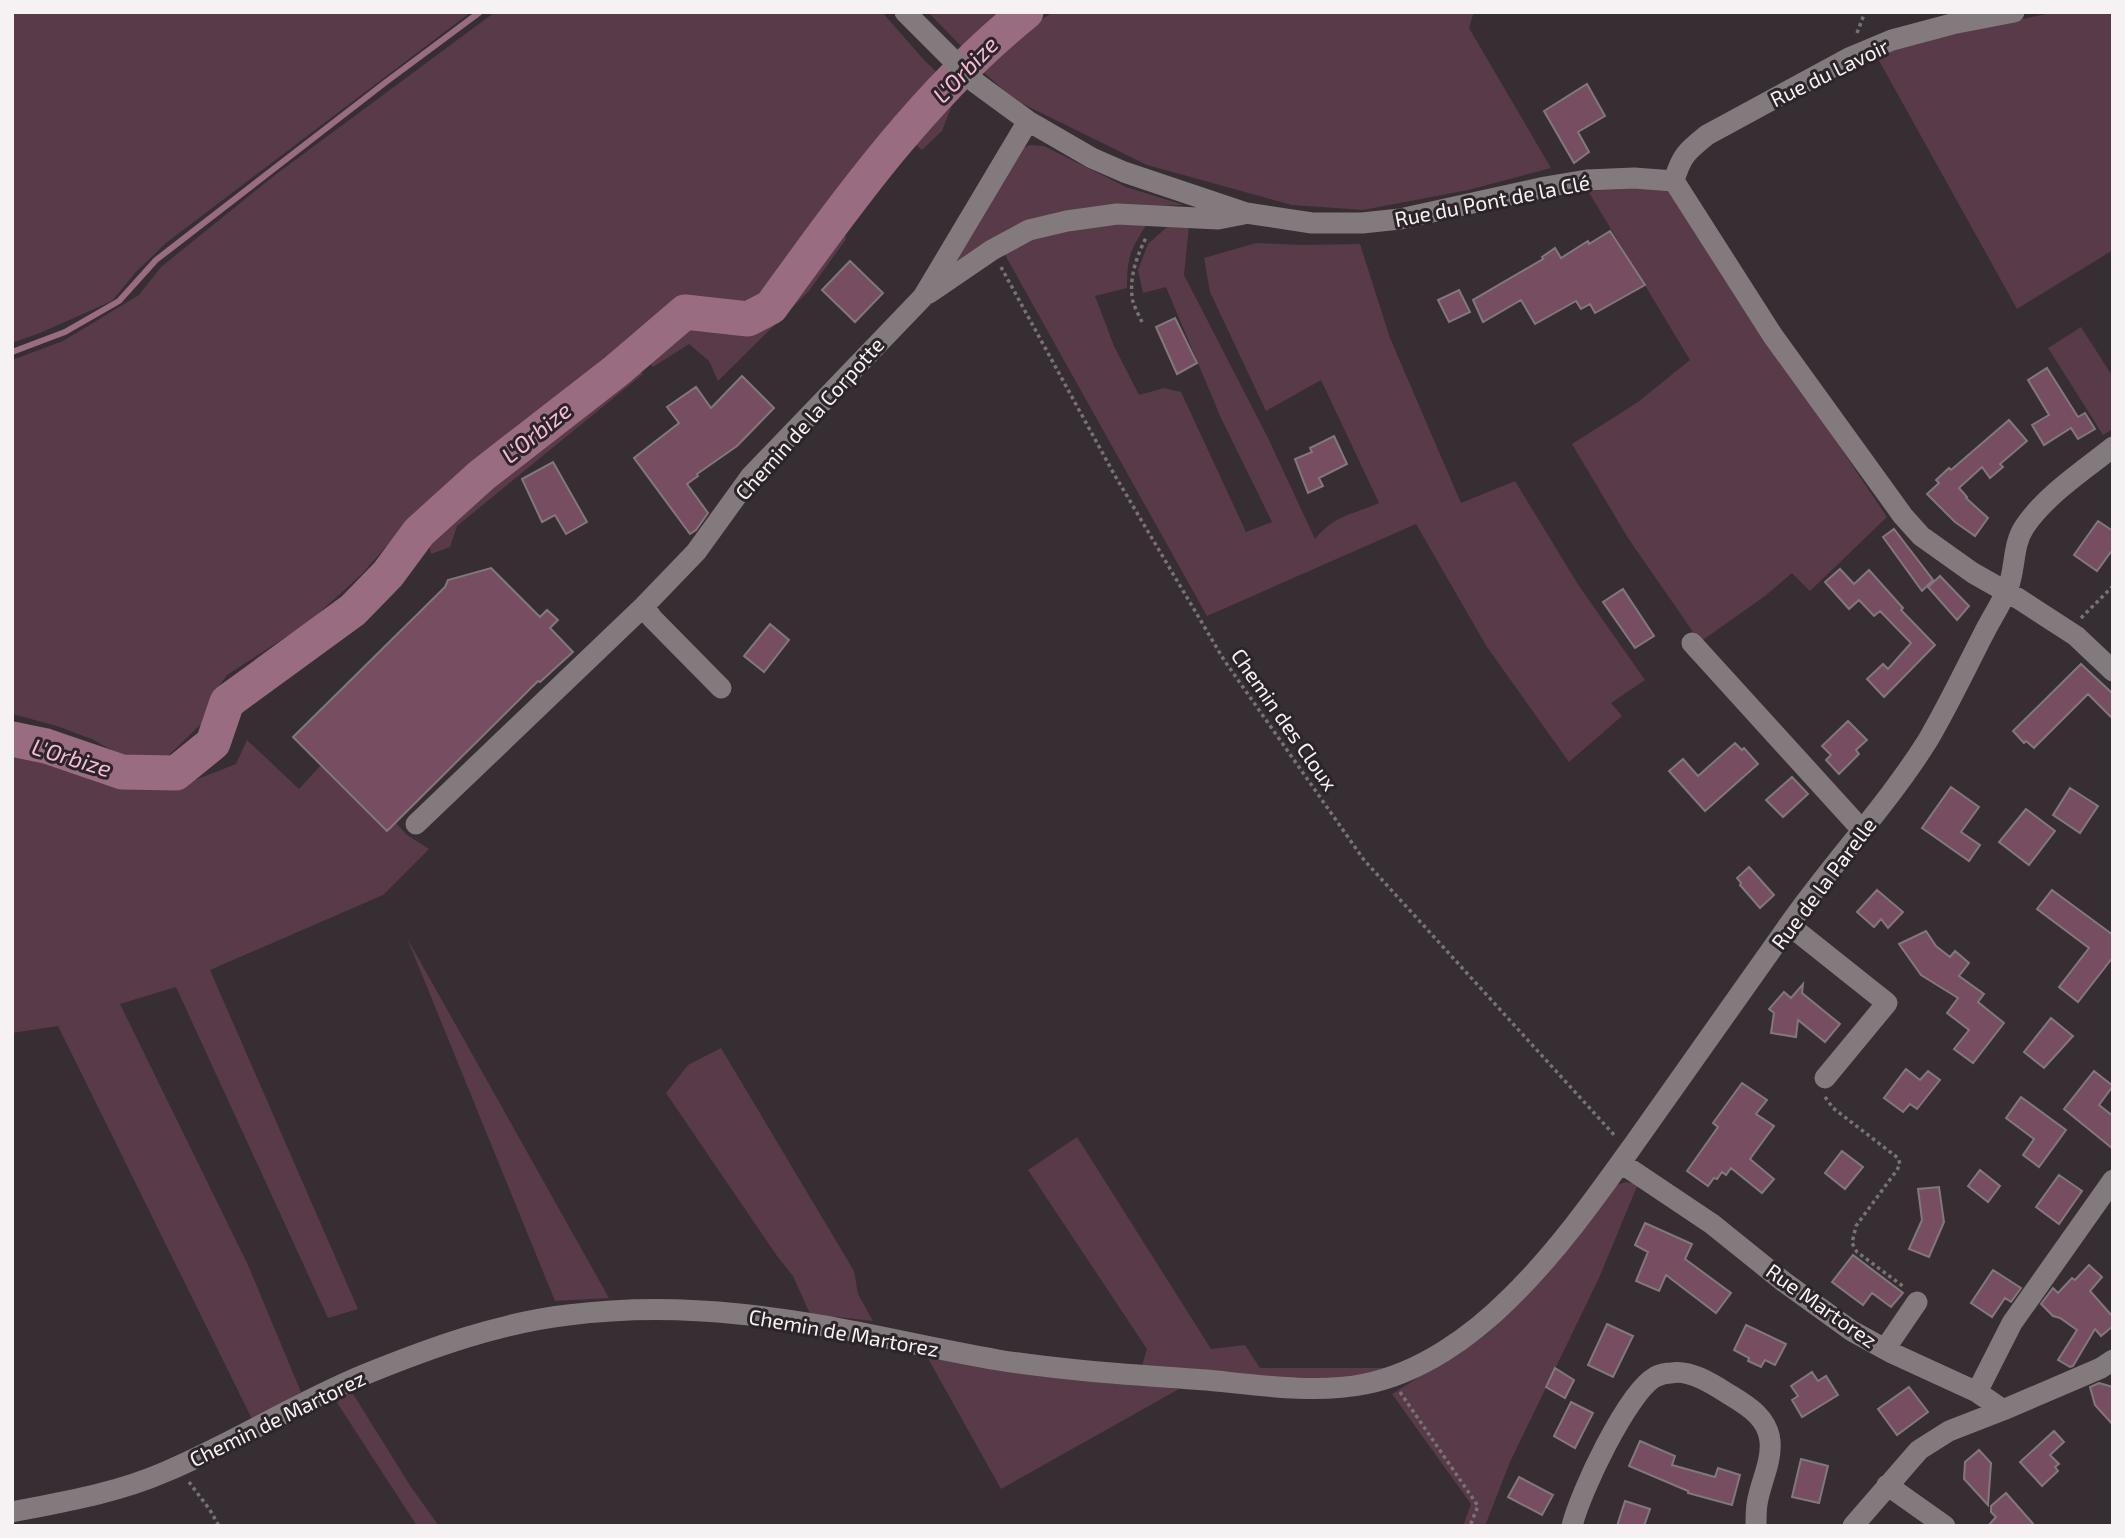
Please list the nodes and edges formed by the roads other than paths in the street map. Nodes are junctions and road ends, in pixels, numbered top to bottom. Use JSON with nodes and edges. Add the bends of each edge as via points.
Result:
{"nodes":[{"id":1,"x":905,"y":12,"type":"edge"},
{"id":2,"x":2014,"y":12,"type":"edge"},
{"id":3,"x":1028,"y":121,"type":"junction"},
{"id":4,"x":1674,"y":181,"type":"junction"},
{"id":5,"x":1246,"y":214,"type":"junction"},
{"id":6,"x":923,"y":297,"type":"junction"},
{"id":7,"x":2113,"y":447,"type":"edge"},
{"id":8,"x":2006,"y":592,"type":"junction"},
{"id":9,"x":644,"y":606,"type":"junction"},
{"id":10,"x":1692,"y":643,"type":"dead end"},
{"id":11,"x":2113,"y":671,"type":"edge"},
{"id":12,"x":721,"y":688,"type":"dead end"},
{"id":13,"x":416,"y":824,"type":"dead end"},
{"id":14,"x":1862,"y":830,"type":"junction"},
{"id":15,"x":1788,"y":925,"type":"junction"},
{"id":16,"x":1825,"y":1078,"type":"road end"},
{"id":17,"x":1625,"y":1157,"type":"junction"},
{"id":18,"x":2113,"y":1180,"type":"edge"},
{"id":19,"x":1917,"y":1302,"type":"road end"},
{"id":20,"x":1885,"y":1349,"type":"junction"},
{"id":21,"x":2109,"y":1370,"type":"edge"},
{"id":22,"x":1977,"y":1392,"type":"junction"},
{"id":23,"x":2003,"y":1409,"type":"junction"},
{"id":24,"x":1887,"y":1485,"type":"junction"},
{"id":25,"x":12,"y":1511,"type":"edge"},
{"id":26,"x":1572,"y":1526,"type":"edge"},
{"id":27,"x":1756,"y":1526,"type":"edge"},
{"id":28,"x":1853,"y":1526,"type":"edge"},
{"id":29,"x":1945,"y":1526,"type":"edge"}],
"edges":[{"from":1,"to":3,"type":"street","name":"Rue du Pont de la Clé","via":[[969,76]]},
{"from":2,"to":4,"type":"street","name":"Rue du Lavoir","via":[[1892,40],[1849,58],[1707,135],[1688,150]]},
{"from":3,"to":5,"type":"street","name":"Rue du Pont de la Clé","via":[[1124,172]]},
{"from":3,"to":6,"type":"street","name":"Chemin de la Corpotte"},
{"from":4,"to":5,"type":"street","name":"Rue du Pont de la Clé","via":[[1587,180],[1362,223],[1312,223]]},
{"from":4,"to":8,"type":"street","via":[[1773,336],[1903,516],[1921,536]]},
{"from":5,"to":6,"type":"street","name":"Chemin de la Corpotte","via":[[1219,219],[1117,214],[1029,230]]},
{"from":6,"to":9,"type":"street","name":"Chemin de la Corpotte","via":[[751,476],[696,552]]},
{"from":7,"to":8,"type":"street","name":"Rue de la Parelle","via":[[2030,519],[2019,536]]},
{"from":8,"to":11,"type":"street","via":[[2076,636]]},
{"from":8,"to":14,"type":"street","name":"Rue de la Parelle","via":[[1941,719]]},
{"from":9,"to":12,"type":"street"},
{"from":9,"to":13,"type":"street","name":"Chemin de la Corpotte"},
{"from":10,"to":14,"type":"street"},
{"from":14,"to":15,"type":"street","name":"Rue de la Parelle"},
{"from":15,"to":16,"type":"street","via":[[1887,1003]]},
{"from":15,"to":17,"type":"street","name":"Rue de la Parelle"},
{"from":17,"to":20,"type":"street","name":"Rue Martorez","via":[[1784,1282]]},
{"from":17,"to":25,"type":"street","name":"Chemin de Martorez","via":[[1507,1302],[1436,1356],[1402,1374],[1361,1385],[1271,1386],[1074,1369],[738,1313],[564,1315],[435,1347],[359,1376],[162,1474]]},
{"from":18,"to":22,"type":"street","via":[[2012,1323]]},
{"from":19,"to":20,"type":"street"},
{"from":20,"to":22,"type":"street","name":"Rue Martorez"},
{"from":21,"to":23,"type":"street"},
{"from":22,"to":23,"type":"street","name":"Rue Martorez"},
{"from":23,"to":24,"type":"street","via":[[1949,1431],[1919,1450]]},
{"from":24,"to":28,"type":"street"},
{"from":24,"to":29,"type":"street"},
{"from":26,"to":27,"type":"street","via":[[1602,1451],[1639,1393],[1655,1378],[1674,1372],[1715,1385],[1755,1410],[1765,1425],[1770,1441]]}]}
